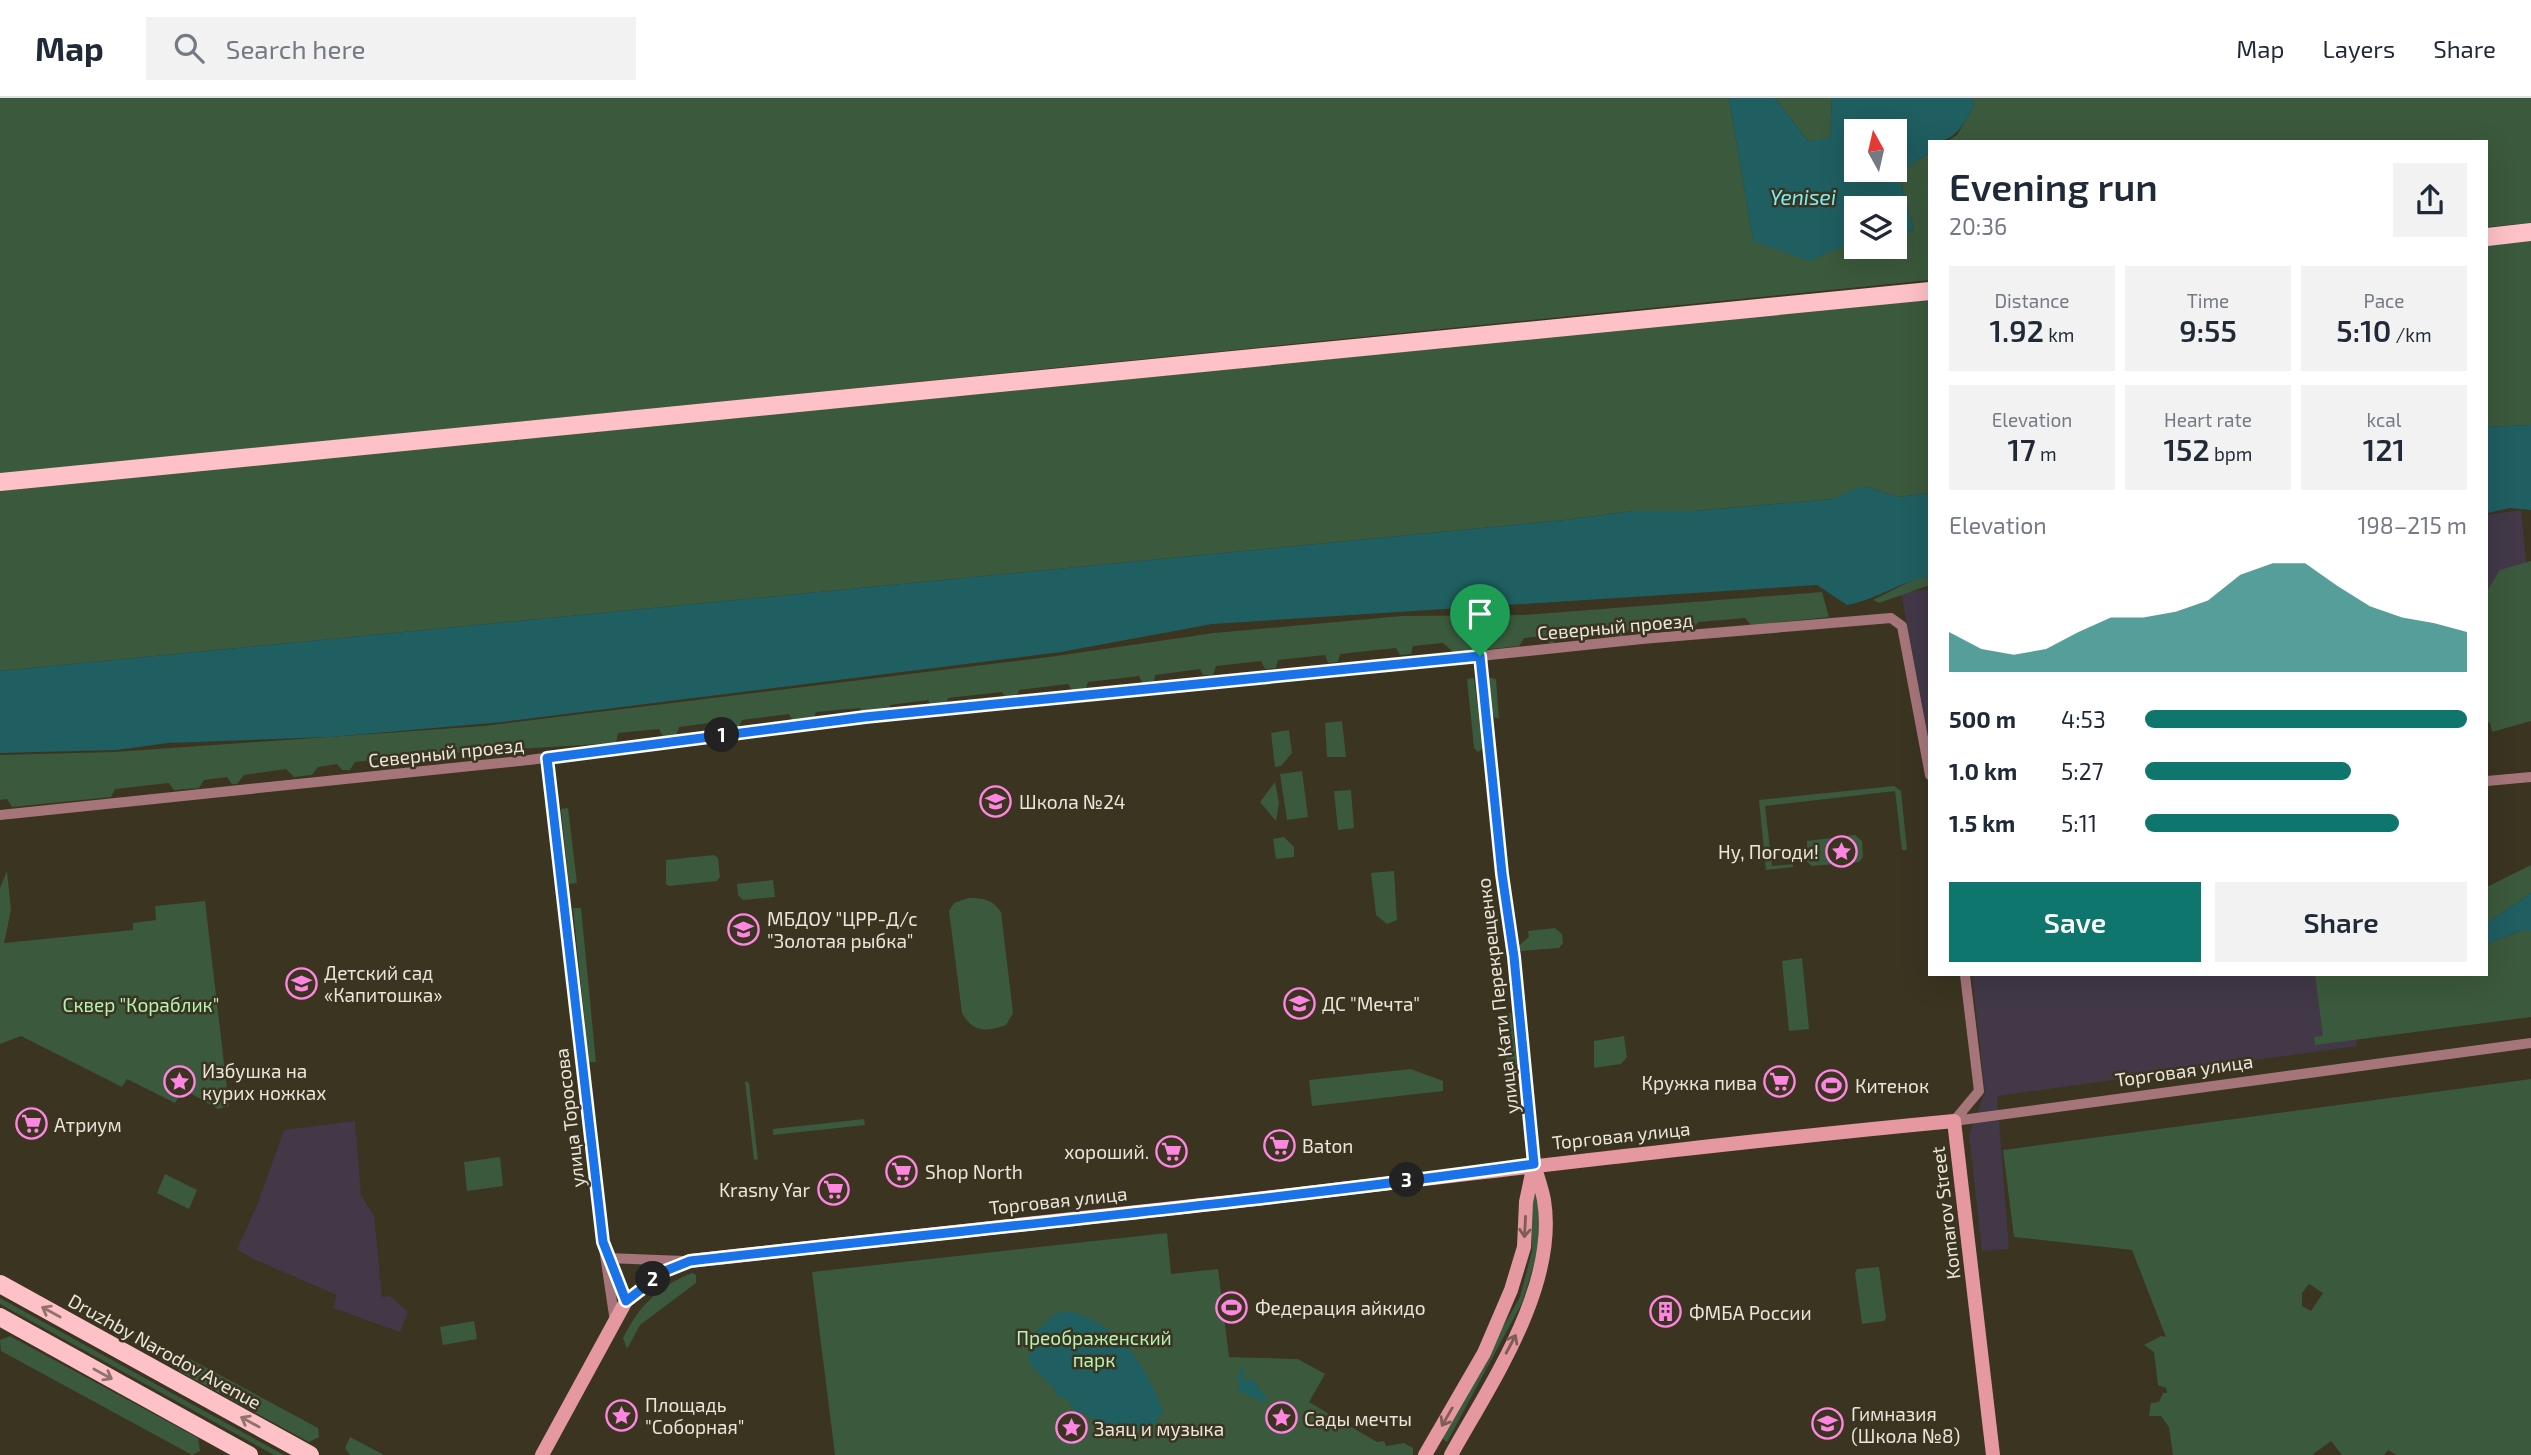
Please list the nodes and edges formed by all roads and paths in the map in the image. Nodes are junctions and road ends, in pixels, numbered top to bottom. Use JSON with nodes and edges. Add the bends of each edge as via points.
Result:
{"nodes":[{"id":1,"x":2531,"y":233,"type":"edge"},
{"id":2,"x":2488,"y":237,"type":"edge"},
{"id":3,"x":1928,"y":292,"type":"edge"},
{"id":4,"x":0,"y":482,"type":"edge"},
{"id":5,"x":1480,"y":656,"type":"junction"},
{"id":6,"x":547,"y":758,"type":"junction"},
{"id":7,"x":1928,"y":764,"type":"edge"},
{"id":8,"x":2531,"y":777,"type":"edge"},
{"id":9,"x":2488,"y":781,"type":"edge"},
{"id":10,"x":0,"y":816,"type":"edge"},
{"id":11,"x":1965,"y":976,"type":"edge"},
{"id":12,"x":2531,"y":1043,"type":"edge"},
{"id":13,"x":1954,"y":1121,"type":"junction"},
{"id":14,"x":1534,"y":1164,"type":"junction"},
{"id":15,"x":607,"y":1258,"type":"junction"},
{"id":16,"x":690,"y":1261,"type":"junction"},
{"id":17,"x":0,"y":1284,"type":"edge"},
{"id":18,"x":611,"y":1290,"type":"junction"},
{"id":19,"x":626,"y":1301,"type":"junction"},
{"id":20,"x":0,"y":1317,"type":"edge"},
{"id":21,"x":615,"y":1323,"type":"junction"},
{"id":22,"x":250,"y":1455,"type":"edge"},
{"id":23,"x":310,"y":1455,"type":"edge"},
{"id":24,"x":542,"y":1455,"type":"edge"},
{"id":25,"x":1425,"y":1455,"type":"edge"},
{"id":26,"x":1451,"y":1455,"type":"edge"},
{"id":27,"x":1993,"y":1455,"type":"edge"}],
"edges":[{"from":1,"to":2,"type":"main road"},
{"from":3,"to":4,"type":"main road"},
{"from":5,"to":6,"type":"street","name":"Северный проезд","via":[[865,717]]},
{"from":5,"to":7,"type":"street","name":"Северный проезд","via":[[1897,620],[1906,640]]},
{"from":5,"to":14,"type":"street","name":"улица Кати Перекрещенко"},
{"from":6,"to":10,"type":"street","name":"Северный проезд"},
{"from":6,"to":15,"type":"street","name":"улица Торосова"},
{"from":8,"to":9,"type":"street"},
{"from":11,"to":13,"type":"street","name":"Komarov Street","via":[[1979,1091]]},
{"from":12,"to":13,"type":"street","name":"Торговая улица"},
{"from":13,"to":14,"type":"street","name":"Торговая улица"},
{"from":13,"to":27,"type":"street","name":"Komarov Street"},
{"from":14,"to":16,"type":"street","name":"Торговая улица"},
{"from":14,"to":25,"type":"street","name":"улица Кати Перекрещенко","one_way":true,"via":[[1524,1247],[1511,1290],[1483,1353]]},
{"from":26,"to":14,"type":"street","name":"улица Кати Перекрещенко","one_way":true,"via":[[1529,1308],[1545,1230],[1544,1200]]},
{"from":15,"to":16,"type":"street"},
{"from":15,"to":18,"type":"street","name":"улица Торосова"},
{"from":15,"to":19,"type":"street"},
{"from":16,"to":19,"type":"street","name":"Торговая улица","via":[[665,1271]]},
{"from":23,"to":17,"type":"main road","name":"Druzhby Narodov Avenue","one_way":true},
{"from":18,"to":19,"type":"street"},
{"from":18,"to":21,"type":"street","name":"улица Торосова"},
{"from":19,"to":21,"type":"street","name":"Торговая улица"},
{"from":20,"to":22,"type":"main road","one_way":true},
{"from":21,"to":24,"type":"street"}]}
